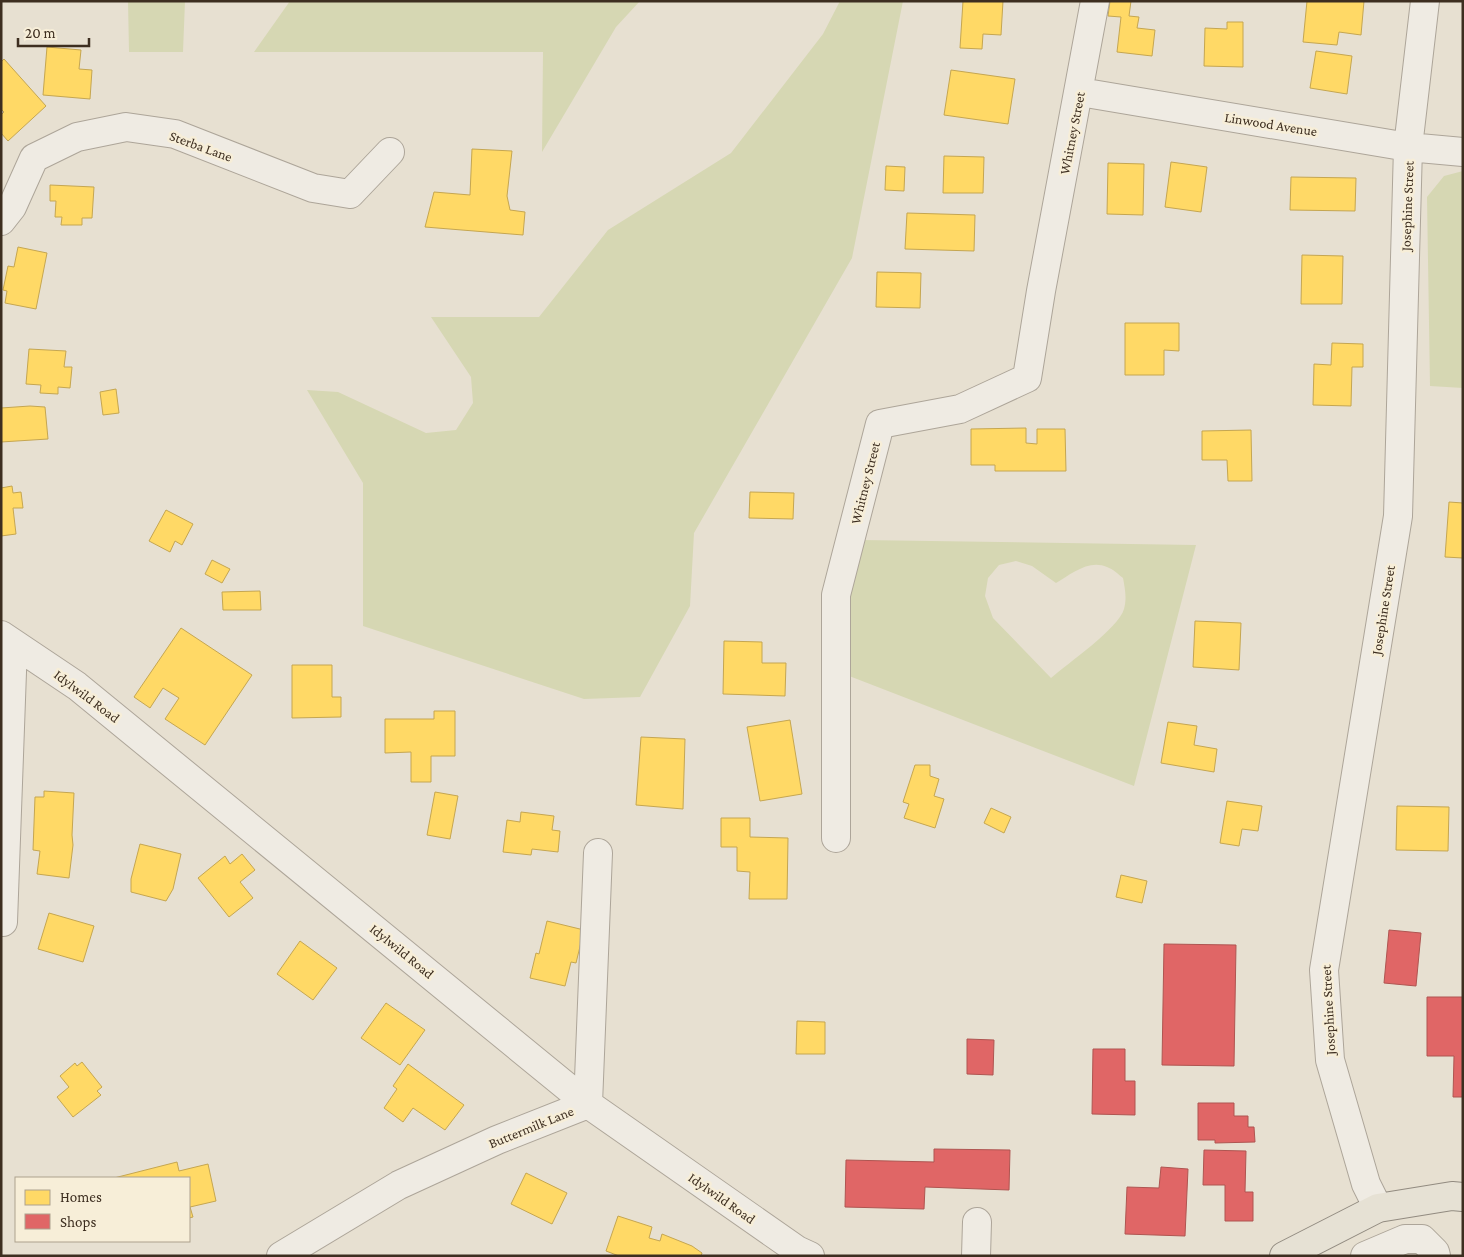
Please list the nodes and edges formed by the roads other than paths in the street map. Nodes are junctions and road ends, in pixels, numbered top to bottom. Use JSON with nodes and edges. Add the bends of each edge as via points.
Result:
{"nodes":[{"id":1,"x":1095,"y":1,"type":"edge"},
{"id":2,"x":1424,"y":1,"type":"edge"},
{"id":3,"x":1080,"y":92,"type":"junction"},
{"id":4,"x":1408,"y":147,"type":"junction"},
{"id":5,"x":390,"y":152,"type":"dead end"},
{"id":6,"x":1463,"y":152,"type":"edge"},
{"id":7,"x":1,"y":221,"type":"edge"},
{"id":8,"x":7,"y":639,"type":"edge"},
{"id":9,"x":836,"y":838,"type":"dead end"},
{"id":10,"x":598,"y":853,"type":"dead end"},
{"id":11,"x":1,"y":922,"type":"edge"},
{"id":12,"x":588,"y":1104,"type":"junction"},
{"id":13,"x":1463,"y":1197,"type":"edge"},
{"id":14,"x":1378,"y":1208,"type":"junction"},
{"id":15,"x":977,"y":1222,"type":"dead end"},
{"id":16,"x":281,"y":1256,"type":"edge"},
{"id":17,"x":810,"y":1256,"type":"edge"},
{"id":18,"x":976,"y":1256,"type":"edge"},
{"id":19,"x":1284,"y":1256,"type":"edge"},
{"id":20,"x":1365,"y":1256,"type":"edge"},
{"id":21,"x":1436,"y":1256,"type":"edge"}],
"edges":[{"from":1,"to":3,"type":"street","name":"Whitney Street"},
{"from":2,"to":4,"type":"street","name":"Josephine Street"},
{"from":3,"to":4,"type":"street","name":"Linwood Avenue"},
{"from":3,"to":9,"type":"street","name":"Whitney Street","via":[[1027,378],[960,409],[880,424],[836,595]]},
{"from":4,"to":6,"type":"street","name":"Linwood Avenue"},
{"from":4,"to":14,"type":"street","name":"Josephine Street","via":[[1398,516],[1324,970],[1330,1060],[1366,1184]]},
{"from":5,"to":7,"type":"street","name":"Sterba Lane","via":[[350,194],[313,188],[174,134],[126,127],[77,137],[34,158],[12,207]]},
{"from":8,"to":11,"type":"street","via":[[4,922]]},
{"from":8,"to":12,"type":"street","name":"Idylwild Road","via":[[77,686]]},
{"from":10,"to":12,"type":"street","name":"Buttermilk Lane"},
{"from":12,"to":16,"type":"street","name":"Buttermilk Lane","via":[[497,1140],[399,1185]]},
{"from":12,"to":17,"type":"street","name":"Idylwild Road"},
{"from":13,"to":14,"type":"main road"},
{"from":14,"to":19,"type":"main road"},
{"from":15,"to":18,"type":"street"},
{"from":20,"to":21,"type":"street","via":[[1405,1239],[1422,1239]]}]}
